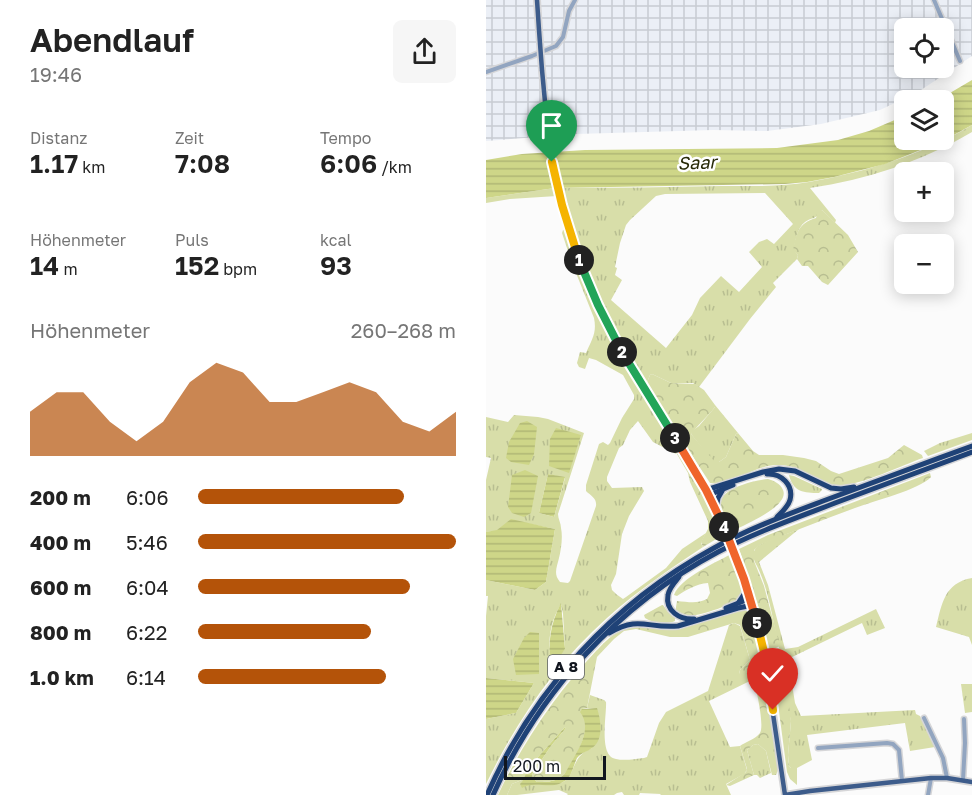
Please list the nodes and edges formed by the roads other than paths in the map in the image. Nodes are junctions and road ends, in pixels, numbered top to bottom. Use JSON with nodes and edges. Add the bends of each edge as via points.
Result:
{"nodes":[{"id":1,"x":537,"y":0,"type":"edge"},
{"id":2,"x":575,"y":0,"type":"edge"},
{"id":3,"x":934,"y":0,"type":"edge"},
{"id":4,"x":960,"y":61,"type":"dead end"},
{"id":5,"x":486,"y":72,"type":"edge"},
{"id":6,"x":972,"y":446,"type":"edge"},
{"id":7,"x":972,"y":452,"type":"edge"},
{"id":8,"x":936,"y":463,"type":"junction"},
{"id":9,"x":922,"y":468,"type":"junction"},
{"id":10,"x":864,"y":486,"type":"junction"},
{"id":11,"x":723,"y":489,"type":"junction"},
{"id":12,"x":708,"y":493,"type":"junction"},
{"id":13,"x":716,"y":509,"type":"junction"},
{"id":14,"x":774,"y":519,"type":"junction"},
{"id":15,"x":682,"y":573,"type":"junction"},
{"id":16,"x":744,"y":579,"type":"junction"},
{"id":17,"x":739,"y":603,"type":"junction"},
{"id":18,"x":752,"y":604,"type":"junction"},
{"id":19,"x":600,"y":639,"type":"junction"},
{"id":20,"x":924,"y":718,"type":"dead end"},
{"id":21,"x":964,"y":719,"type":"dead end"},
{"id":22,"x":818,"y":748,"type":"dead end"},
{"id":23,"x":931,"y":778,"type":"junction"},
{"id":24,"x":947,"y":778,"type":"junction"},
{"id":25,"x":963,"y":780,"type":"junction"},
{"id":26,"x":902,"y":781,"type":"junction"},
{"id":27,"x":972,"y":782,"type":"edge"},
{"id":28,"x":487,"y":795,"type":"edge"},
{"id":29,"x":493,"y":795,"type":"edge"},
{"id":30,"x":785,"y":795,"type":"edge"},
{"id":31,"x":928,"y":795,"type":"edge"}],
"edges":[{"from":1,"to":12,"type":"main road","bridge":true,"via":[[552,162],[580,263],[625,358]]},
{"from":2,"to":5,"type":"street","via":[[563,37],[553,48]]},
{"from":3,"to":4,"type":"street"},
{"from":6,"to":8,"type":"highway","number":"A 8"},
{"from":7,"to":8,"type":"highway","number":"A 8"},
{"from":8,"to":9,"type":"highway","number":"A 8"},
{"from":9,"to":10,"type":"highway","number":"A 8"},
{"from":9,"to":15,"type":"highway","number":"A 8","via":[[754,534]]},
{"from":10,"to":12,"type":"highway","via":[[831,488],[783,469],[763,472]]},
{"from":10,"to":14,"type":"highway","number":"A 8"},
{"from":11,"to":12,"type":"highway"},
{"from":11,"to":13,"type":"highway"},
{"from":11,"to":14,"type":"highway","via":[[764,474],[779,476],[787,483],[791,496],[787,507]]},
{"from":12,"to":13,"type":"main road"},
{"from":13,"to":16,"type":"main road","bridge":true},
{"from":14,"to":28,"type":"highway","number":"A 8","via":[[680,568],[602,629],[564,670],[528,719]]},
{"from":15,"to":17,"type":"highway","via":[[668,596],[670,608],[677,616],[696,618]]},
{"from":15,"to":19,"type":"highway","number":"A 8"},
{"from":16,"to":17,"type":"highway","via":[[745,593]]},
{"from":16,"to":18,"type":"main road"},
{"from":17,"to":18,"type":"highway","via":[[746,600]]},
{"from":18,"to":19,"type":"highway","via":[[678,626],[632,623]]},
{"from":18,"to":30,"type":"main road","via":[[767,666]]},
{"from":19,"to":29,"type":"highway","number":"A 8","via":[[568,673],[533,721]]},
{"from":20,"to":24,"type":"street","via":[[943,758]]},
{"from":21,"to":25,"type":"street"},
{"from":22,"to":26,"type":"street","via":[[893,744],[899,750]]},
{"from":23,"to":24,"type":"main road"},
{"from":23,"to":26,"type":"main road"},
{"from":23,"to":31,"type":"street"},
{"from":24,"to":25,"type":"main road"},
{"from":25,"to":27,"type":"main road"},
{"from":26,"to":30,"type":"main road"}]}
